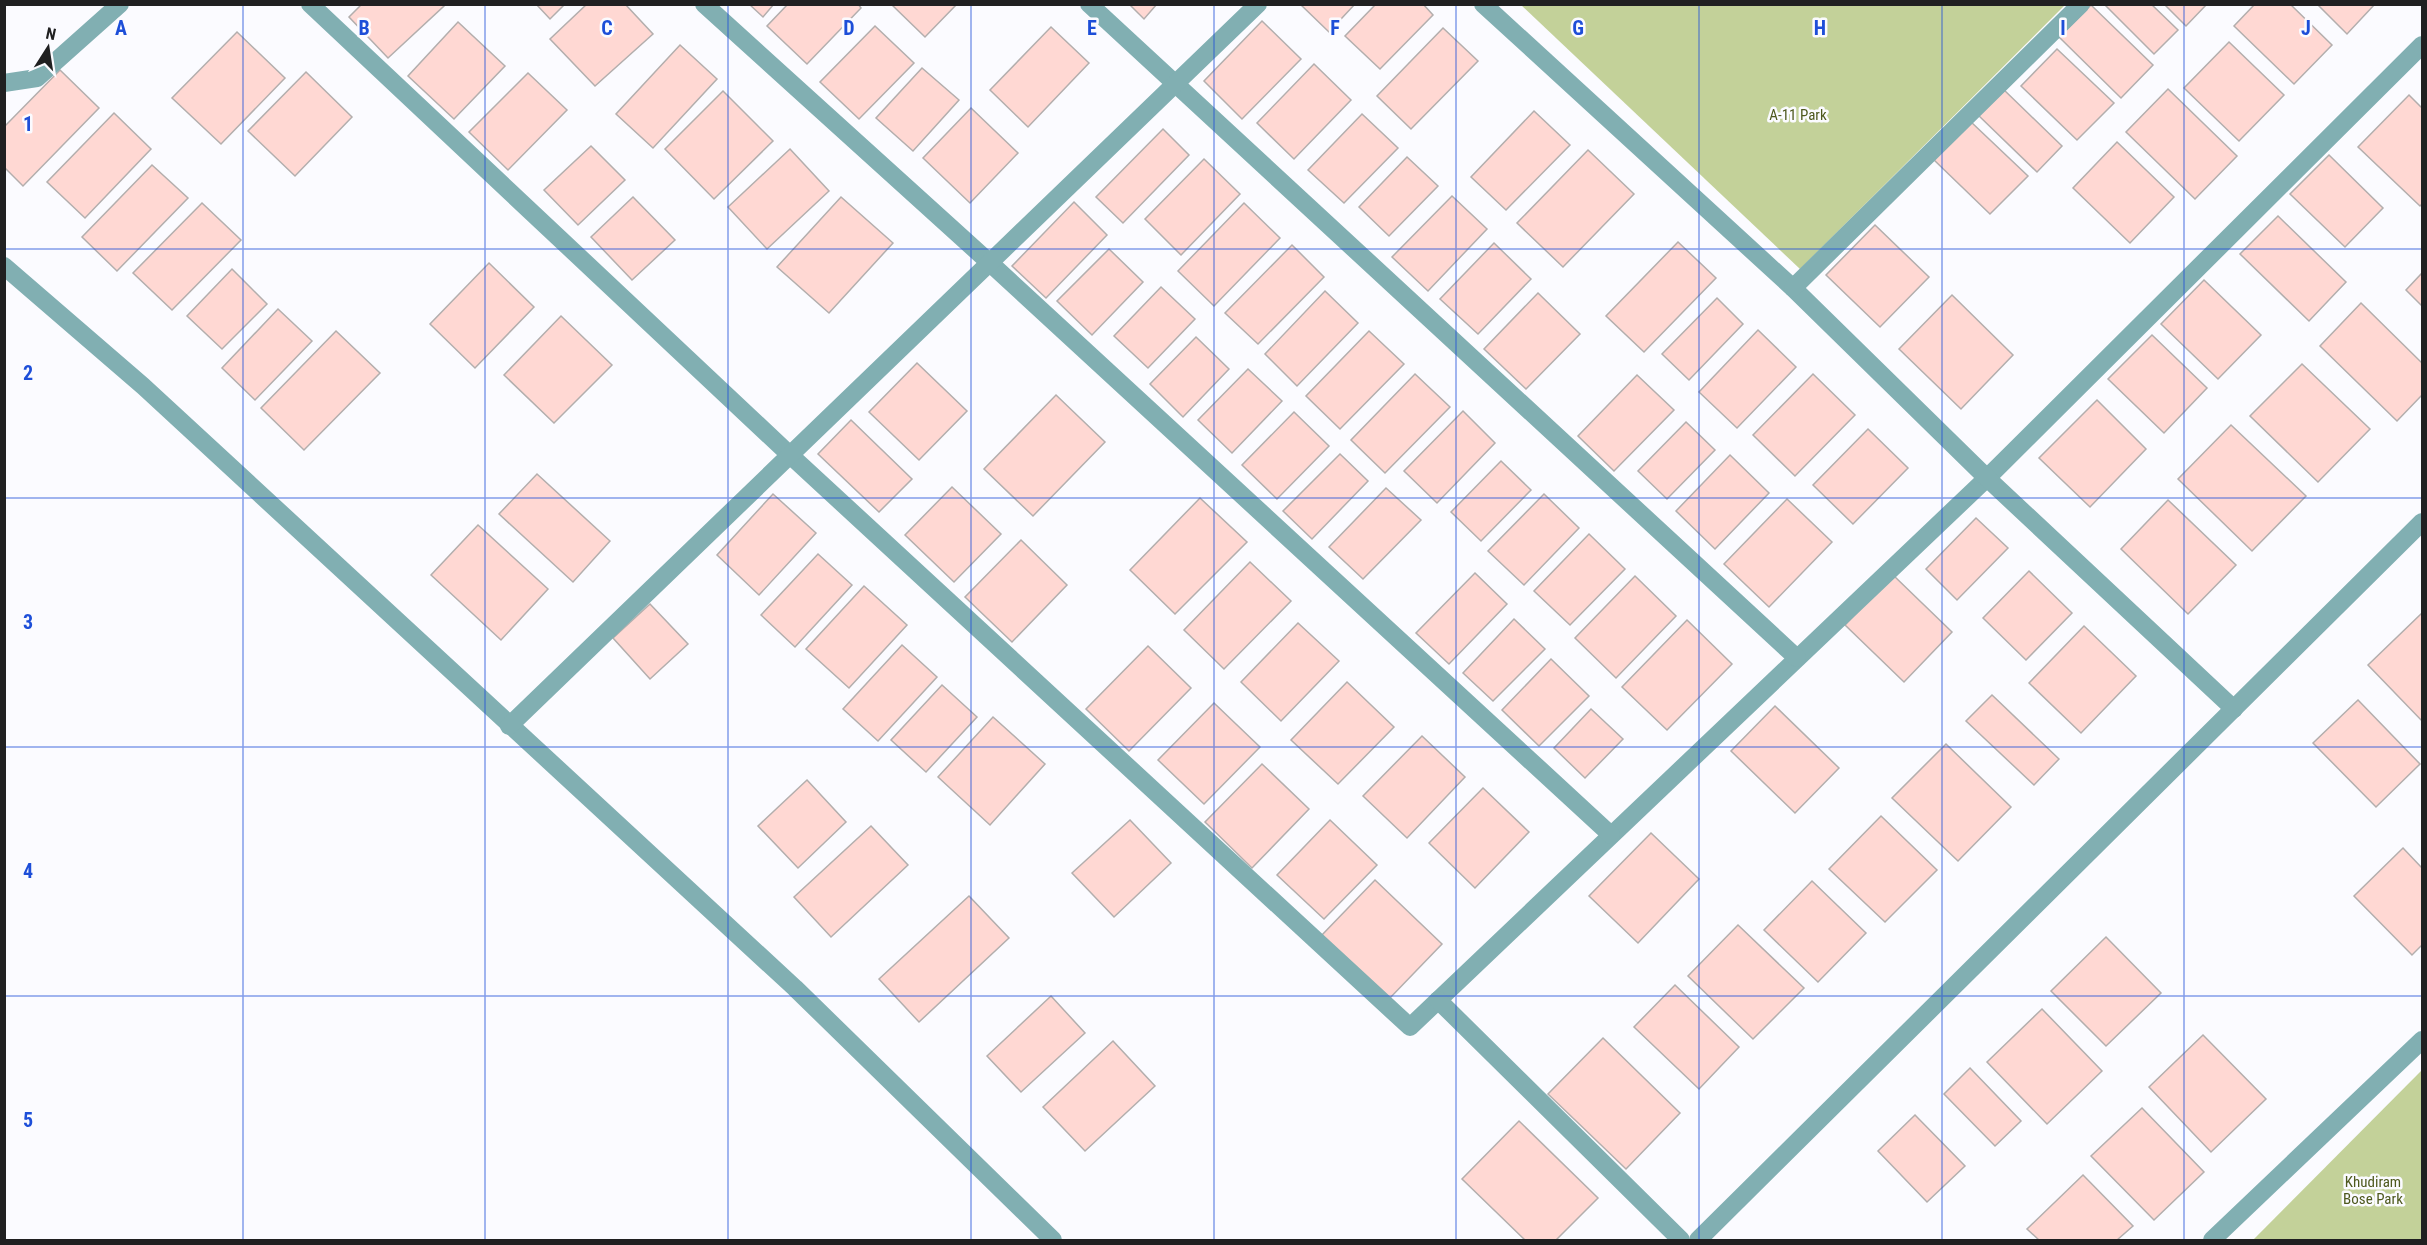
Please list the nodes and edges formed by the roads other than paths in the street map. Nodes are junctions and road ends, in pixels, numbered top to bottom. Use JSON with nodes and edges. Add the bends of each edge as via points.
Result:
{"nodes":[{"id":1,"x":120,"y":4,"type":"edge"},
{"id":2,"x":310,"y":4,"type":"edge"},
{"id":3,"x":704,"y":4,"type":"edge"},
{"id":4,"x":1089,"y":4,"type":"edge"},
{"id":5,"x":1258,"y":4,"type":"edge"},
{"id":6,"x":1483,"y":4,"type":"edge"},
{"id":7,"x":2081,"y":4,"type":"edge"},
{"id":8,"x":2422,"y":45,"type":"edge"},
{"id":9,"x":4,"y":83,"type":"edge"},
{"id":10,"x":1174,"y":85,"type":"junction"},
{"id":11,"x":990,"y":263,"type":"junction"},
{"id":12,"x":4,"y":266,"type":"edge"},
{"id":13,"x":1793,"y":288,"type":"junction"},
{"id":14,"x":790,"y":456,"type":"junction"},
{"id":15,"x":1987,"y":478,"type":"junction"},
{"id":16,"x":2421,"y":525,"type":"edge"},
{"id":17,"x":1797,"y":658,"type":"junction"},
{"id":18,"x":2234,"y":709,"type":"junction"},
{"id":19,"x":509,"y":726,"type":"junction"},
{"id":20,"x":1611,"y":835,"type":"junction"},
{"id":21,"x":1438,"y":1000,"type":"junction"},
{"id":22,"x":2422,"y":1040,"type":"edge"},
{"id":23,"x":1053,"y":1240,"type":"edge"},
{"id":24,"x":1681,"y":1240,"type":"edge"},
{"id":25,"x":1698,"y":1240,"type":"edge"},
{"id":26,"x":2212,"y":1240,"type":"edge"}],
"edges":[{"from":1,"to":9,"type":"street","via":[[37,78]]},
{"from":2,"to":14,"type":"street"},
{"from":3,"to":11,"type":"street"},
{"from":4,"to":10,"type":"street"},
{"from":5,"to":10,"type":"street"},
{"from":6,"to":13,"type":"street"},
{"from":7,"to":13,"type":"street"},
{"from":8,"to":15,"type":"street"},
{"from":10,"to":11,"type":"street"},
{"from":10,"to":17,"type":"street"},
{"from":11,"to":14,"type":"street"},
{"from":11,"to":20,"type":"street"},
{"from":12,"to":19,"type":"street","via":[[143,386]]},
{"from":13,"to":15,"type":"street"},
{"from":14,"to":19,"type":"street"},
{"from":14,"to":21,"type":"street","via":[[1410,1027]]},
{"from":15,"to":17,"type":"street"},
{"from":15,"to":18,"type":"street"},
{"from":16,"to":18,"type":"street"},
{"from":17,"to":20,"type":"street"},
{"from":18,"to":25,"type":"street"},
{"from":19,"to":23,"type":"street","via":[[795,988]]},
{"from":20,"to":21,"type":"street"},
{"from":21,"to":24,"type":"street"},
{"from":22,"to":26,"type":"street"}]}
